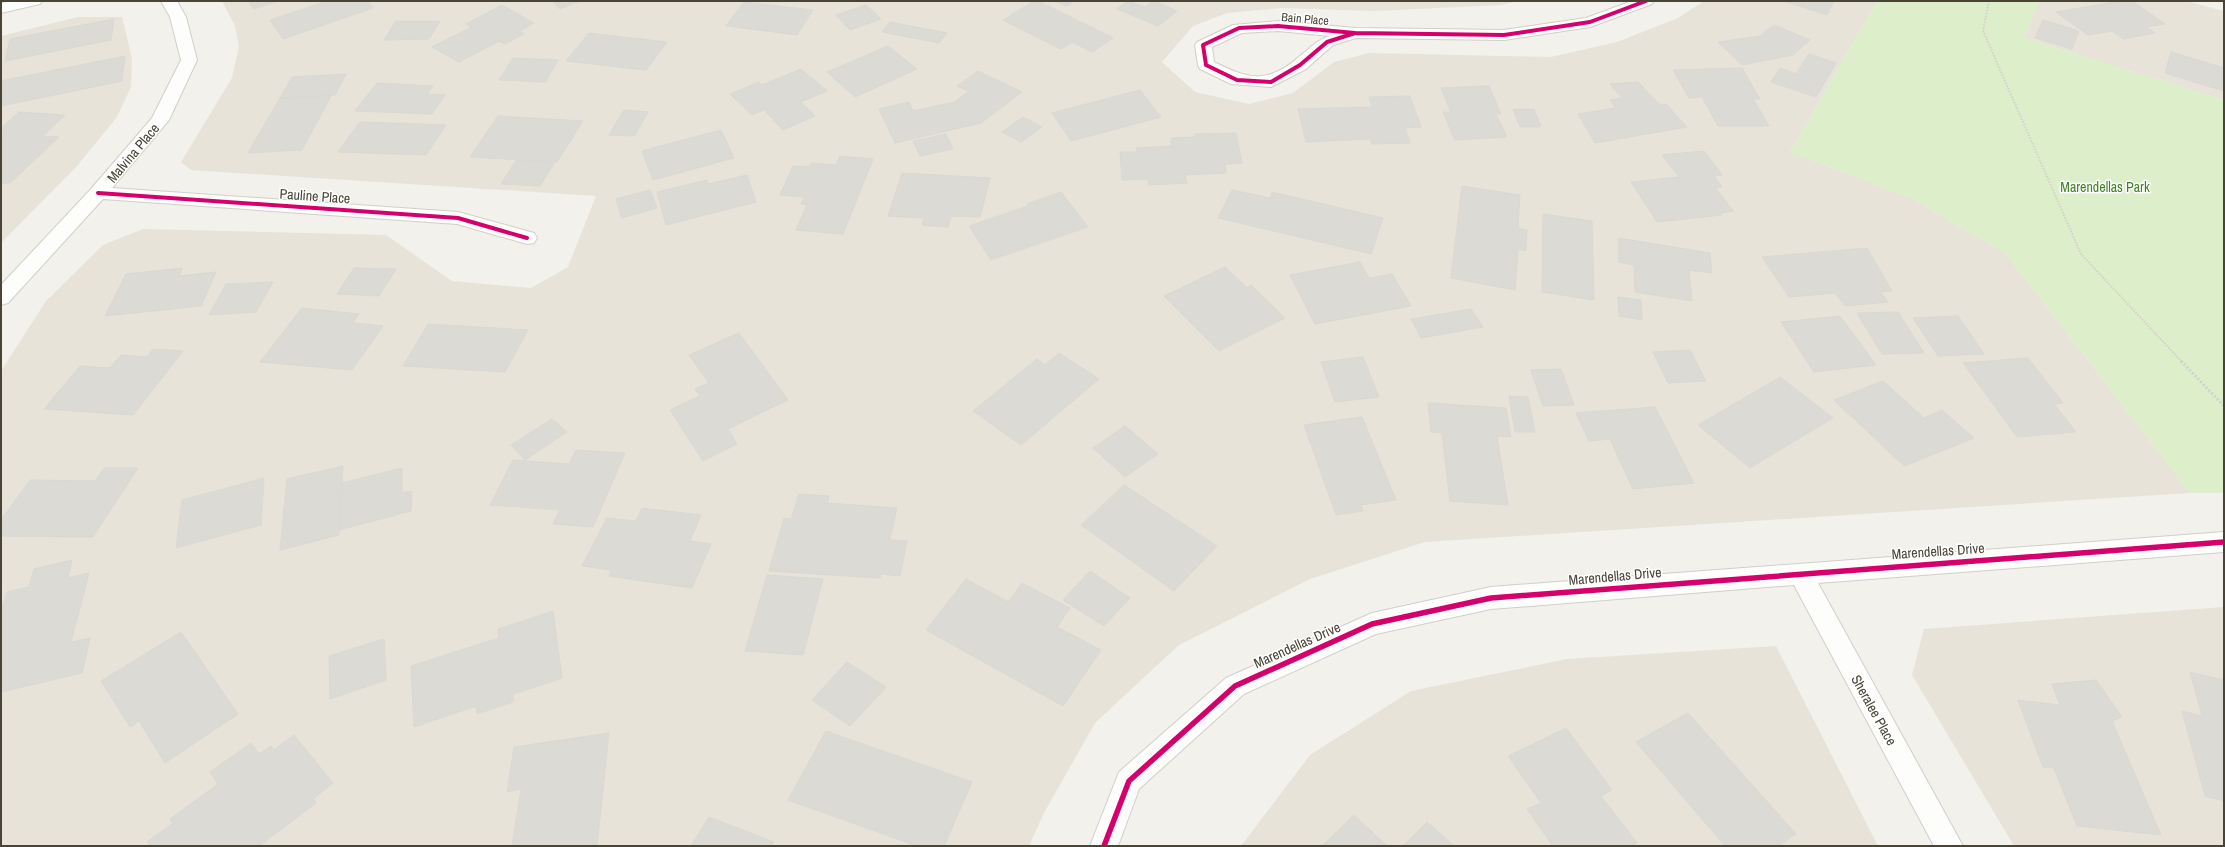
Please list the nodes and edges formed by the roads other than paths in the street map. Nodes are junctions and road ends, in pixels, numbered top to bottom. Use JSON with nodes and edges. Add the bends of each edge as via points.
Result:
{"nodes":[{"id":1,"x":34,"y":1,"type":"edge"},
{"id":2,"x":169,"y":1,"type":"edge"},
{"id":3,"x":1646,"y":1,"type":"edge"},
{"id":4,"x":1,"y":8,"type":"edge"},
{"id":5,"x":1355,"y":33,"type":"junction"},
{"id":6,"x":98,"y":193,"type":"junction"},
{"id":7,"x":527,"y":238,"type":"dead end"},
{"id":8,"x":1,"y":298,"type":"edge"},
{"id":9,"x":2224,"y":542,"type":"edge"},
{"id":10,"x":1800,"y":573,"type":"junction"},
{"id":11,"x":1104,"y":846,"type":"edge"},
{"id":12,"x":1949,"y":846,"type":"edge"}],
"edges":[{"from":1,"to":4,"type":"street"},
{"from":2,"to":6,"type":"street","name":"Malvina Place","via":[[178,17],[189,60],[160,120]]},
{"from":3,"to":5,"type":"street","name":"Bain Place","via":[[1590,22],[1510,34]]},
{"from":5,"to":5,"type":"street","name":"Bain Place","via":[[1327,42],[1300,65],[1271,82],[1237,80],[1206,65],[1204,45],[1239,28],[1278,26]]},
{"from":6,"to":7,"type":"street","name":"Pauline Place","via":[[458,218]]},
{"from":6,"to":8,"type":"street","name":"Malvina Place"},
{"from":9,"to":10,"type":"street","name":"Marendellas Drive"},
{"from":10,"to":11,"type":"street","name":"Marendellas Drive","via":[[1491,598],[1372,624],[1234,686],[1129,781]]},
{"from":10,"to":12,"type":"street","name":"Sheralee Place"}]}
